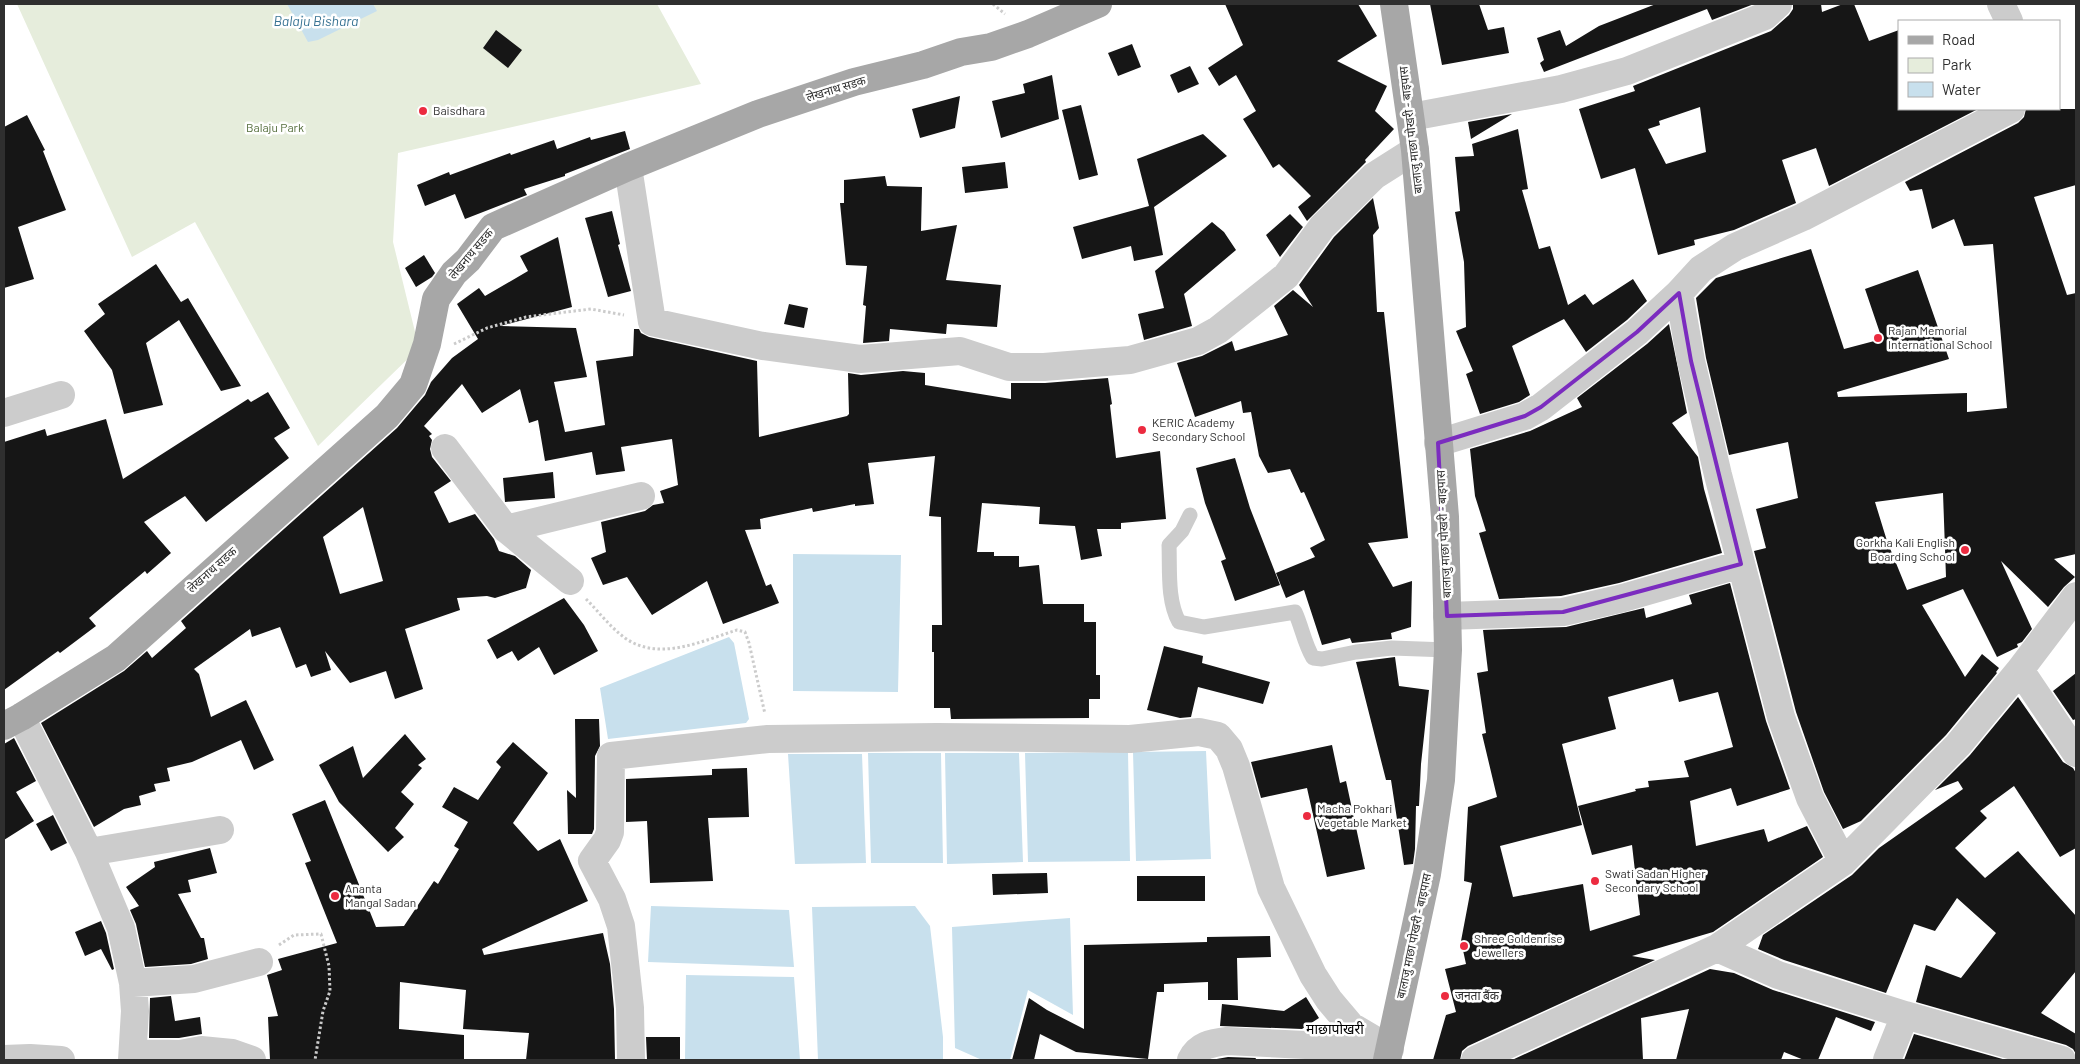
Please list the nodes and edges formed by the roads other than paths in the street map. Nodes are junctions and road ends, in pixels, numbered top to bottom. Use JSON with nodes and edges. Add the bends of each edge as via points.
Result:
{"nodes":[{"id":1,"x":1098,"y":4,"type":"edge"},
{"id":2,"x":1394,"y":4,"type":"edge"},
{"id":3,"x":1778,"y":4,"type":"edge"},
{"id":4,"x":2001,"y":4,"type":"edge"},
{"id":5,"x":2009,"y":20,"type":"edge"},
{"id":6,"x":2009,"y":110,"type":"edge"},
{"id":7,"x":1411,"y":117,"type":"junction"},
{"id":8,"x":1415,"y":150,"type":"junction"},
{"id":9,"x":628,"y":167,"type":"junction"},
{"id":10,"x":1679,"y":293,"type":"junction"},
{"id":11,"x":61,"y":395,"type":"dead end"},
{"id":12,"x":4,"y":412,"type":"edge"},
{"id":13,"x":1438,"y":443,"type":"junction"},
{"id":14,"x":445,"y":448,"type":"dead end"},
{"id":15,"x":641,"y":496,"type":"dead end"},
{"id":16,"x":1190,"y":515,"type":"dead end"},
{"id":17,"x":506,"y":529,"type":"junction"},
{"id":18,"x":1741,"y":564,"type":"junction"},
{"id":19,"x":570,"y":581,"type":"road end"},
{"id":20,"x":2076,"y":596,"type":"edge"},
{"id":21,"x":1448,"y":616,"type":"junction"},
{"id":22,"x":1448,"y":650,"type":"junction"},
{"id":23,"x":2020,"y":670,"type":"junction"},
{"id":24,"x":12,"y":721,"type":"edge"},
{"id":25,"x":2076,"y":753,"type":"edge"},
{"id":26,"x":220,"y":830,"type":"dead end"},
{"id":27,"x":90,"y":852,"type":"junction"},
{"id":28,"x":1843,"y":862,"type":"junction"},
{"id":29,"x":1717,"y":948,"type":"junction"},
{"id":30,"x":259,"y":962,"type":"road end"},
{"id":31,"x":133,"y":983,"type":"junction"},
{"id":32,"x":1905,"y":1015,"type":"junction"},
{"id":33,"x":1389,"y":1054,"type":"edge"},
{"id":34,"x":132,"y":1057,"type":"edge"},
{"id":35,"x":4,"y":1060,"type":"edge"},
{"id":36,"x":61,"y":1060,"type":"edge"},
{"id":37,"x":252,"y":1060,"type":"edge"},
{"id":38,"x":631,"y":1060,"type":"edge"},
{"id":39,"x":1191,"y":1060,"type":"edge"},
{"id":40,"x":1475,"y":1060,"type":"edge"},
{"id":41,"x":1887,"y":1060,"type":"edge"},
{"id":42,"x":2062,"y":1060,"type":"edge"}],
"edges":[{"from":1,"to":9,"type":"main road","name":"लेखनाथ सडक","via":[[991,47],[961,52],[854,82],[758,114]]},
{"from":2,"to":7,"type":"main road","name":"बालाजु माछा पोखरी - बाइपास"},
{"from":3,"to":7,"type":"street","via":[[1764,16],[1627,71],[1561,88]]},
{"from":4,"to":5,"type":"street"},
{"from":6,"to":10,"type":"street","via":[[1803,217],[1735,247],[1701,269]]},
{"from":7,"to":8,"type":"main road","name":"बालाजु माछा पोखरी - बाइपास"},
{"from":8,"to":9,"type":"street","via":[[1374,176],[1322,227],[1286,276],[1218,330],[1198,340],[1130,360],[1044,367],[1009,367],[960,351],[860,359],[763,346],[652,320]]},
{"from":8,"to":13,"type":"main road","name":"बालाजु माछा पोखरी - बाइपास"},
{"from":9,"to":24,"type":"main road","name":"लेखनाथ सडक","via":[[493,227],[436,299],[427,344],[413,385],[387,416],[116,658]]},
{"from":10,"to":13,"type":"street","via":[[1542,407],[1524,416]]},
{"from":10,"to":18,"type":"street","via":[[1691,361]]},
{"from":11,"to":12,"type":"street"},
{"from":13,"to":21,"type":"main road","name":"बालाजु माछा पोखरी - बाइपास","via":[[1445,517]]},
{"from":14,"to":17,"type":"street"},
{"from":15,"to":17,"type":"street"},
{"from":16,"to":22,"type":"lane","via":[[1182,531],[1169,545],[1171,591],[1178,622],[1204,627],[1295,612],[1313,658],[1392,648]]},
{"from":17,"to":19,"type":"street"},
{"from":18,"to":21,"type":"street","via":[[1563,612]]},
{"from":18,"to":28,"type":"street","via":[[1781,716],[1810,798]]},
{"from":20,"to":23,"type":"street"},
{"from":21,"to":22,"type":"main road","name":"बालाजु माछा पोखरी - बाइपास"},
{"from":22,"to":33,"type":"main road","name":"बालाजु माछा पोखरी - बाइपास","via":[[1446,718],[1438,799],[1427,874]]},
{"from":23,"to":25,"type":"street"},
{"from":23,"to":28,"type":"street","via":[[1958,745]]},
{"from":24,"to":27,"type":"street"},
{"from":26,"to":27,"type":"street"},
{"from":27,"to":31,"type":"street","via":[[121,928]]},
{"from":28,"to":29,"type":"street"},
{"from":29,"to":32,"type":"street","via":[[1778,975]]},
{"from":29,"to":40,"type":"street"},
{"from":30,"to":31,"type":"street","via":[[194,979]]},
{"from":31,"to":34,"type":"street"},
{"from":32,"to":41,"type":"street"},
{"from":32,"to":42,"type":"street"},
{"from":33,"to":38,"type":"street","via":[[1351,1026],[1313,975],[1271,888],[1229,749],[1218,736],[1199,732],[1130,739],[768,739],[611,756],[610,832],[608,840],[592,861],[621,926],[630,1008]]},
{"from":33,"to":39,"type":"street","via":[[1227,1041],[1209,1043],[1195,1050]]},
{"from":34,"to":37,"type":"street","via":[[201,1050]]},
{"from":35,"to":36,"type":"street"}]}
